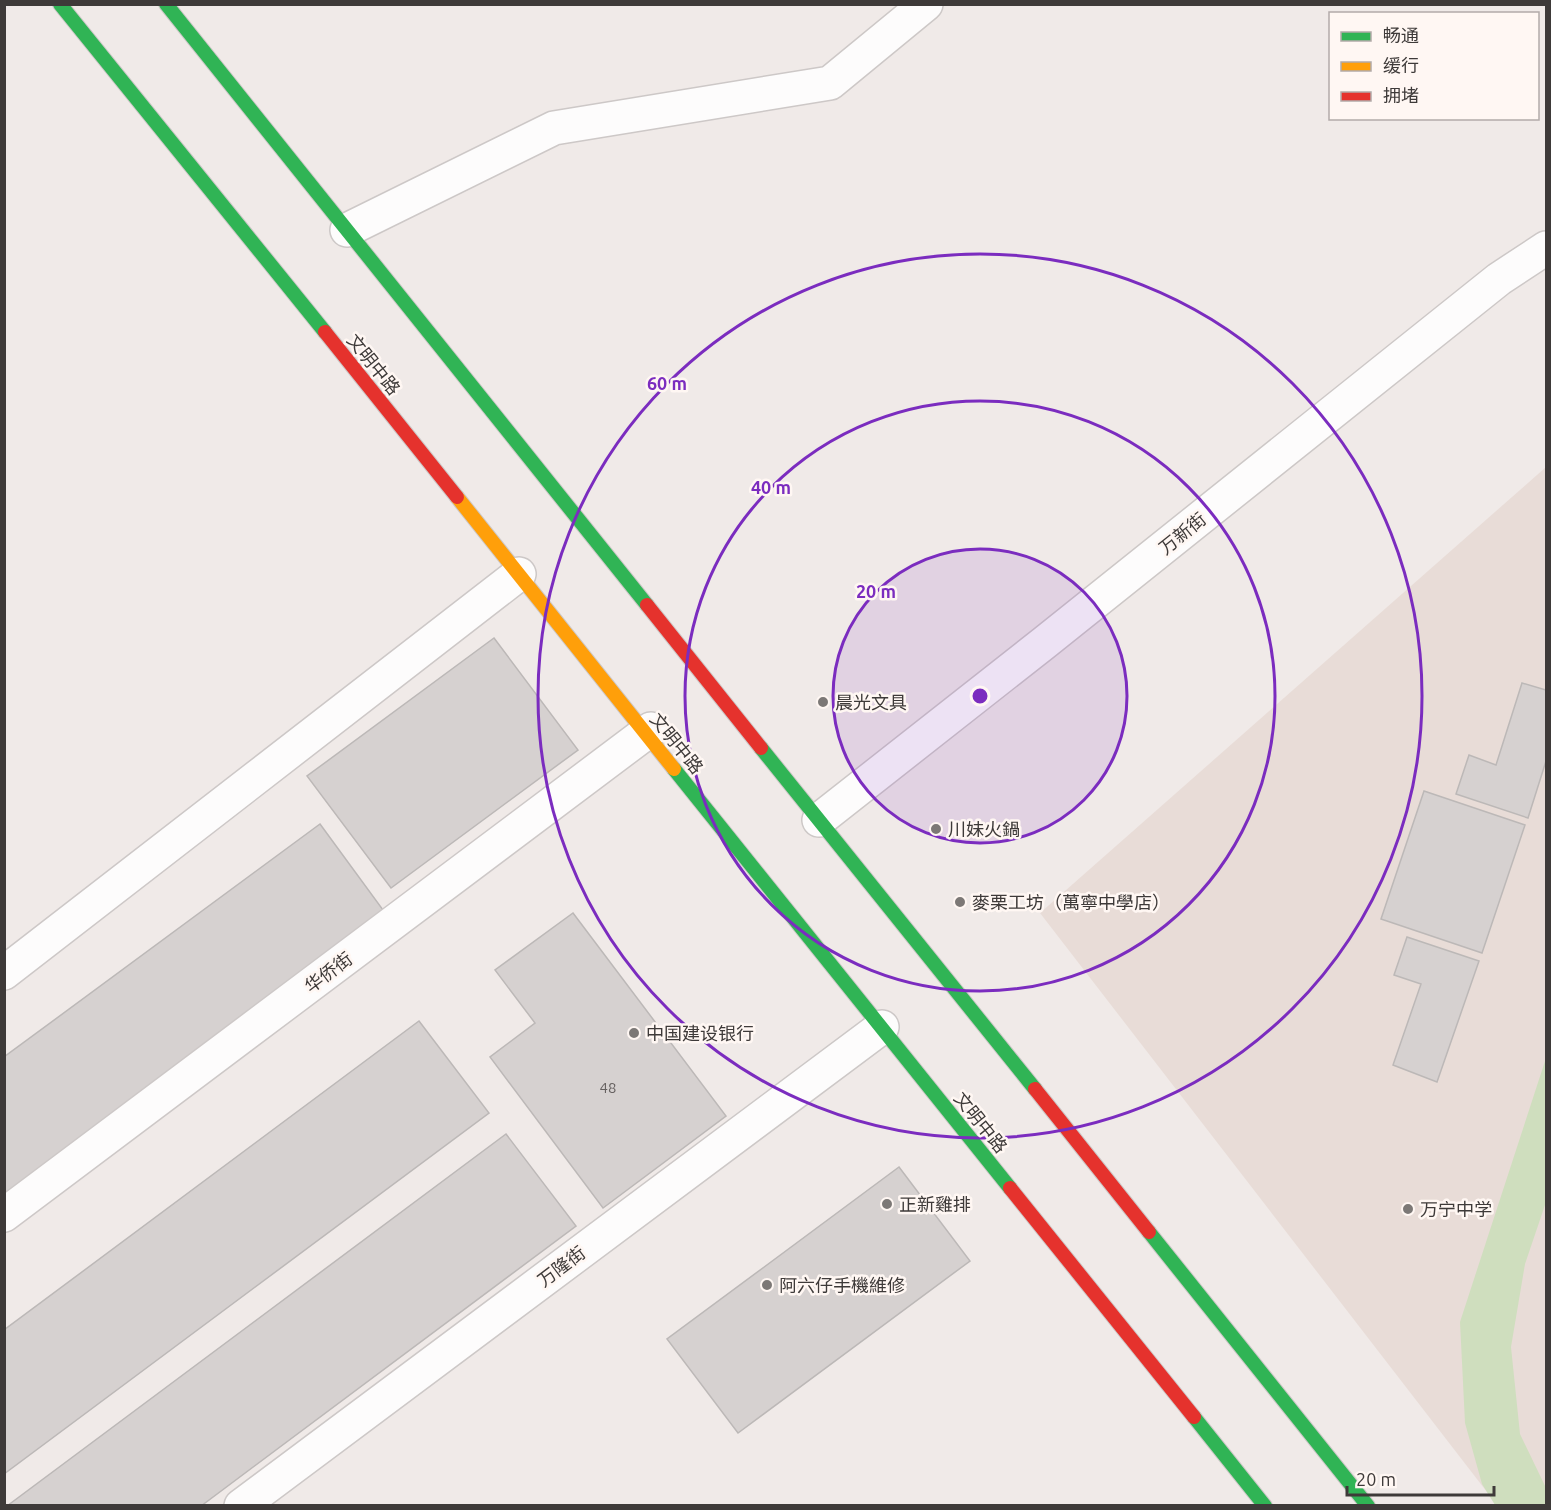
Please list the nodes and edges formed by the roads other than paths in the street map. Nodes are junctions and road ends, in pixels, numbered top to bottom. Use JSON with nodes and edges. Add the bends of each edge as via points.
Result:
{"nodes":[{"id":1,"x":60,"y":4,"type":"edge"},
{"id":2,"x":166,"y":4,"type":"edge"},
{"id":3,"x":926,"y":4,"type":"edge"},
{"id":4,"x":347,"y":230,"type":"junction"},
{"id":5,"x":1546,"y":248,"type":"edge"},
{"id":6,"x":519,"y":574,"type":"junction"},
{"id":7,"x":649,"y":731,"type":"junction"},
{"id":8,"x":819,"y":819,"type":"junction"},
{"id":9,"x":4,"y":973,"type":"edge"},
{"id":10,"x":882,"y":1027,"type":"junction"},
{"id":11,"x":4,"y":1215,"type":"edge"},
{"id":12,"x":240,"y":1506,"type":"edge"},
{"id":13,"x":1265,"y":1506,"type":"edge"},
{"id":14,"x":1368,"y":1506,"type":"edge"}],
"edges":[{"from":1,"to":6,"type":"main road","name":"文明中路"},
{"from":2,"to":4,"type":"main road"},
{"from":3,"to":4,"type":"street","via":[[830,83],[554,128]]},
{"from":4,"to":8,"type":"main road"},
{"from":5,"to":8,"type":"street","name":"万新街","via":[[1499,279]]},
{"from":6,"to":7,"type":"main road","name":"文明中路"},
{"from":6,"to":9,"type":"street"},
{"from":7,"to":10,"type":"main road","name":"文明中路"},
{"from":7,"to":11,"type":"street","name":"华侨街"},
{"from":8,"to":14,"type":"main road"},
{"from":10,"to":12,"type":"street","name":"万隆街"},
{"from":10,"to":13,"type":"main road","name":"文明中路"}]}
